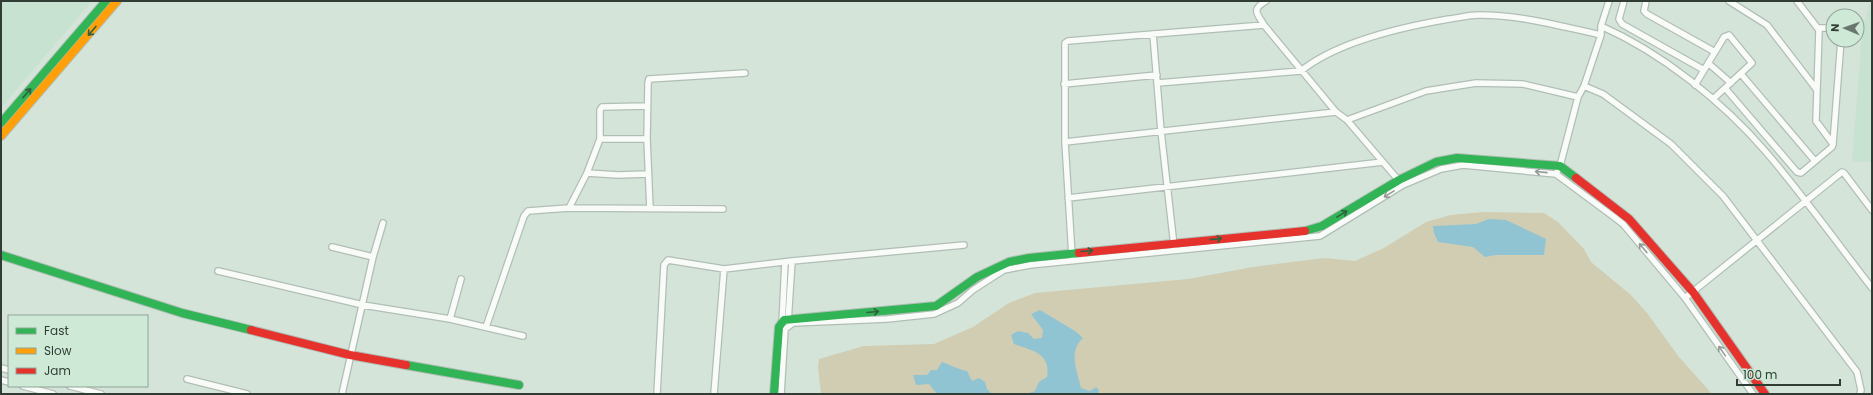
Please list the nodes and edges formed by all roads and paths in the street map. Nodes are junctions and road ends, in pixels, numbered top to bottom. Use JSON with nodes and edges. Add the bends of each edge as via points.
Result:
{"nodes":[{"id":1,"x":106,"y":1,"type":"edge"},
{"id":2,"x":118,"y":1,"type":"edge"},
{"id":3,"x":1266,"y":1,"type":"edge"},
{"id":4,"x":1609,"y":1,"type":"edge"},
{"id":5,"x":1624,"y":1,"type":"edge"},
{"id":6,"x":1646,"y":1,"type":"edge"},
{"id":7,"x":1729,"y":1,"type":"edge"},
{"id":8,"x":1797,"y":1,"type":"edge"},
{"id":9,"x":1264,"y":25,"type":"junction"},
{"id":10,"x":1601,"y":26,"type":"junction"},
{"id":11,"x":1819,"y":28,"type":"junction"},
{"id":12,"x":1825,"y":28,"type":"edge"},
{"id":13,"x":1153,"y":34,"type":"junction"},
{"id":14,"x":1601,"y":35,"type":"junction"},
{"id":15,"x":1840,"y":48,"type":"edge"},
{"id":16,"x":1715,"y":52,"type":"junction"},
{"id":17,"x":1708,"y":63,"type":"junction"},
{"id":18,"x":1704,"y":70,"type":"junction"},
{"id":19,"x":1302,"y":71,"type":"junction"},
{"id":20,"x":745,"y":73,"type":"dead end"},
{"id":21,"x":1157,"y":74,"type":"junction"},
{"id":22,"x":1741,"y":74,"type":"junction"},
{"id":23,"x":1158,"y":83,"type":"junction"},
{"id":24,"x":1731,"y":83,"type":"junction"},
{"id":25,"x":1064,"y":84,"type":"junction"},
{"id":26,"x":1695,"y":85,"type":"junction"},
{"id":27,"x":1584,"y":86,"type":"junction"},
{"id":28,"x":1725,"y":88,"type":"junction"},
{"id":29,"x":1817,"y":90,"type":"junction"},
{"id":30,"x":1578,"y":98,"type":"junction"},
{"id":31,"x":1713,"y":98,"type":"junction"},
{"id":32,"x":647,"y":106,"type":"junction"},
{"id":33,"x":1336,"y":112,"type":"junction"},
{"id":34,"x":1347,"y":120,"type":"junction"},
{"id":35,"x":1,"y":123,"type":"edge"},
{"id":36,"x":1161,"y":131,"type":"junction"},
{"id":37,"x":1,"y":136,"type":"edge"},
{"id":38,"x":600,"y":139,"type":"junction"},
{"id":39,"x":647,"y":139,"type":"junction"},
{"id":40,"x":1064,"y":142,"type":"junction"},
{"id":41,"x":1833,"y":144,"type":"junction"},
{"id":42,"x":1815,"y":161,"type":"junction"},
{"id":43,"x":1383,"y":162,"type":"junction"},
{"id":44,"x":1558,"y":170,"type":"junction"},
{"id":45,"x":587,"y":173,"type":"junction"},
{"id":46,"x":648,"y":174,"type":"junction"},
{"id":47,"x":1401,"y":183,"type":"junction"},
{"id":48,"x":1168,"y":187,"type":"junction"},
{"id":49,"x":1068,"y":198,"type":"junction"},
{"id":50,"x":1805,"y":201,"type":"junction"},
{"id":51,"x":569,"y":208,"type":"junction"},
{"id":52,"x":723,"y":209,"type":"dead end"},
{"id":53,"x":650,"y":210,"type":"junction"},
{"id":54,"x":1872,"y":210,"type":"edge"},
{"id":55,"x":383,"y":223,"type":"dead end"},
{"id":56,"x":1758,"y":240,"type":"junction"},
{"id":57,"x":964,"y":245,"type":"dead end"},
{"id":58,"x":332,"y":247,"type":"dead end"},
{"id":59,"x":1174,"y":247,"type":"junction"},
{"id":60,"x":1,"y":255,"type":"edge"},
{"id":61,"x":1072,"y":256,"type":"junction"},
{"id":62,"x":373,"y":257,"type":"junction"},
{"id":63,"x":792,"y":261,"type":"junction"},
{"id":64,"x":785,"y":262,"type":"junction"},
{"id":65,"x":724,"y":270,"type":"junction"},
{"id":66,"x":218,"y":271,"type":"dead end"},
{"id":67,"x":461,"y":280,"type":"dead end"},
{"id":68,"x":1872,"y":288,"type":"edge"},
{"id":69,"x":1693,"y":292,"type":"junction"},
{"id":70,"x":1685,"y":298,"type":"junction"},
{"id":71,"x":363,"y":305,"type":"junction"},
{"id":72,"x":450,"y":318,"type":"junction"},
{"id":73,"x":785,"y":324,"type":"junction"},
{"id":74,"x":486,"y":327,"type":"junction"},
{"id":75,"x":523,"y":336,"type":"dead end"},
{"id":76,"x":350,"y":354,"type":"junction"},
{"id":77,"x":186,"y":379,"type":"dead end"},
{"id":78,"x":519,"y":385,"type":"dead end"},
{"id":79,"x":27,"y":387,"type":"edge"},
{"id":80,"x":74,"y":387,"type":"edge"},
{"id":81,"x":53,"y":394,"type":"edge"},
{"id":82,"x":100,"y":394,"type":"edge"},
{"id":83,"x":247,"y":394,"type":"edge"},
{"id":84,"x":342,"y":394,"type":"edge"},
{"id":85,"x":657,"y":394,"type":"edge"},
{"id":86,"x":714,"y":394,"type":"edge"},
{"id":87,"x":774,"y":394,"type":"edge"},
{"id":88,"x":781,"y":394,"type":"edge"},
{"id":89,"x":1753,"y":394,"type":"edge"},
{"id":90,"x":1766,"y":394,"type":"edge"},
{"id":91,"x":1860,"y":394,"type":"edge"}],
"edges":[{"from":35,"to":1,"type":"street","one_way":true},
{"from":2,"to":37,"type":"street","one_way":true},
{"from":3,"to":9,"type":"street","via":[[1256,9]]},
{"from":4,"to":10,"type":"street"},
{"from":5,"to":18,"type":"street","via":[[1619,19],[1622,24]]},
{"from":6,"to":16,"type":"street","via":[[1644,11],[1647,14]]},
{"from":7,"to":29,"type":"street","via":[[1767,25]]},
{"from":8,"to":11,"type":"street"},
{"from":9,"to":13,"type":"street"},
{"from":9,"to":19,"type":"street"},
{"from":10,"to":14,"type":"street"},
{"from":10,"to":26,"type":"street","via":[[1658,58]]},
{"from":11,"to":12,"type":"street"},
{"from":11,"to":29,"type":"street"},
{"from":13,"to":21,"type":"street"},
{"from":13,"to":25,"type":"street","via":[[1068,41],[1065,43]]},
{"from":14,"to":19,"type":"street","via":[[1526,18],[1477,15],[1411,25],[1350,45],[1313,62]]},
{"from":14,"to":27,"type":"street"},
{"from":15,"to":41,"type":"street"},
{"from":16,"to":17,"type":"street"},
{"from":16,"to":22,"type":"street","via":[[1724,37],[1729,35],[1752,62]]},
{"from":17,"to":18,"type":"street"},
{"from":17,"to":24,"type":"street"},
{"from":18,"to":26,"type":"street"},
{"from":19,"to":23,"type":"street"},
{"from":19,"to":33,"type":"street"},
{"from":20,"to":32,"type":"street","via":[[651,78],[648,83]]},
{"from":21,"to":23,"type":"street"},
{"from":21,"to":25,"type":"street"},
{"from":22,"to":24,"type":"street"},
{"from":22,"to":42,"type":"street"},
{"from":23,"to":36,"type":"street"},
{"from":24,"to":28,"type":"street"},
{"from":25,"to":40,"type":"street"},
{"from":26,"to":31,"type":"street"},
{"from":27,"to":30,"type":"street"},
{"from":27,"to":56,"type":"street","via":[[1603,94],[1671,144],[1723,196]]},
{"from":28,"to":31,"type":"street"},
{"from":28,"to":42,"type":"street","via":[[1797,172],[1801,172]]},
{"from":29,"to":41,"type":"street","via":[[1816,121]]},
{"from":30,"to":34,"type":"street","via":[[1523,84],[1476,82],[1426,91]]},
{"from":30,"to":44,"type":"street"},
{"from":31,"to":50,"type":"street","via":[[1766,152]]},
{"from":32,"to":38,"type":"street","via":[[601,108]]},
{"from":32,"to":39,"type":"street"},
{"from":33,"to":34,"type":"street"},
{"from":33,"to":36,"type":"street"},
{"from":34,"to":43,"type":"street"},
{"from":36,"to":40,"type":"street"},
{"from":36,"to":48,"type":"street"},
{"from":38,"to":39,"type":"street"},
{"from":38,"to":45,"type":"street"},
{"from":39,"to":46,"type":"street"},
{"from":40,"to":49,"type":"street"},
{"from":41,"to":42,"type":"street"},
{"from":43,"to":47,"type":"street"},
{"from":43,"to":48,"type":"street"},
{"from":44,"to":47,"type":"street","via":[[1457,158],[1436,162]]},
{"from":44,"to":69,"type":"street","via":[[1628,219]]},
{"from":70,"to":44,"type":"street","one_way":true,"via":[[1623,224]]},
{"from":45,"to":46,"type":"street"},
{"from":45,"to":51,"type":"street"},
{"from":46,"to":53,"type":"street"},
{"from":47,"to":59,"type":"street","via":[[1317,229]]},
{"from":48,"to":49,"type":"street"},
{"from":48,"to":59,"type":"street"},
{"from":49,"to":61,"type":"street"},
{"from":50,"to":54,"type":"street","via":[[1843,172]]},
{"from":50,"to":56,"type":"street"},
{"from":50,"to":68,"type":"street"},
{"from":51,"to":53,"type":"street"},
{"from":51,"to":74,"type":"street","via":[[528,211],[524,216]]},
{"from":52,"to":53,"type":"street"},
{"from":55,"to":62,"type":"street"},
{"from":56,"to":69,"type":"street"},
{"from":56,"to":91,"type":"street","via":[[1857,372]]},
{"from":57,"to":63,"type":"street"},
{"from":58,"to":62,"type":"street"},
{"from":59,"to":61,"type":"street"},
{"from":60,"to":76,"type":"street","via":[[182,313]]},
{"from":61,"to":73,"type":"street","via":[[1009,262],[977,277],[936,306]]},
{"from":62,"to":71,"type":"street"},
{"from":63,"to":64,"type":"street"},
{"from":63,"to":73,"type":"street"},
{"from":64,"to":65,"type":"street"},
{"from":64,"to":73,"type":"street"},
{"from":65,"to":85,"type":"street","via":[[668,260],[666,262]]},
{"from":65,"to":86,"type":"street"},
{"from":66,"to":71,"type":"street"},
{"from":67,"to":72,"type":"street"},
{"from":69,"to":70,"type":"street"},
{"from":69,"to":90,"type":"street"},
{"from":89,"to":70,"type":"street","one_way":true},
{"from":71,"to":72,"type":"street"},
{"from":71,"to":76,"type":"street"},
{"from":72,"to":74,"type":"street"},
{"from":73,"to":87,"type":"street","via":[[780,327]]},
{"from":73,"to":88,"type":"street"},
{"from":74,"to":75,"type":"street"},
{"from":76,"to":78,"type":"street"},
{"from":76,"to":84,"type":"street"},
{"from":77,"to":83,"type":"street"},
{"from":79,"to":81,"type":"street"},
{"from":80,"to":82,"type":"street"}]}
